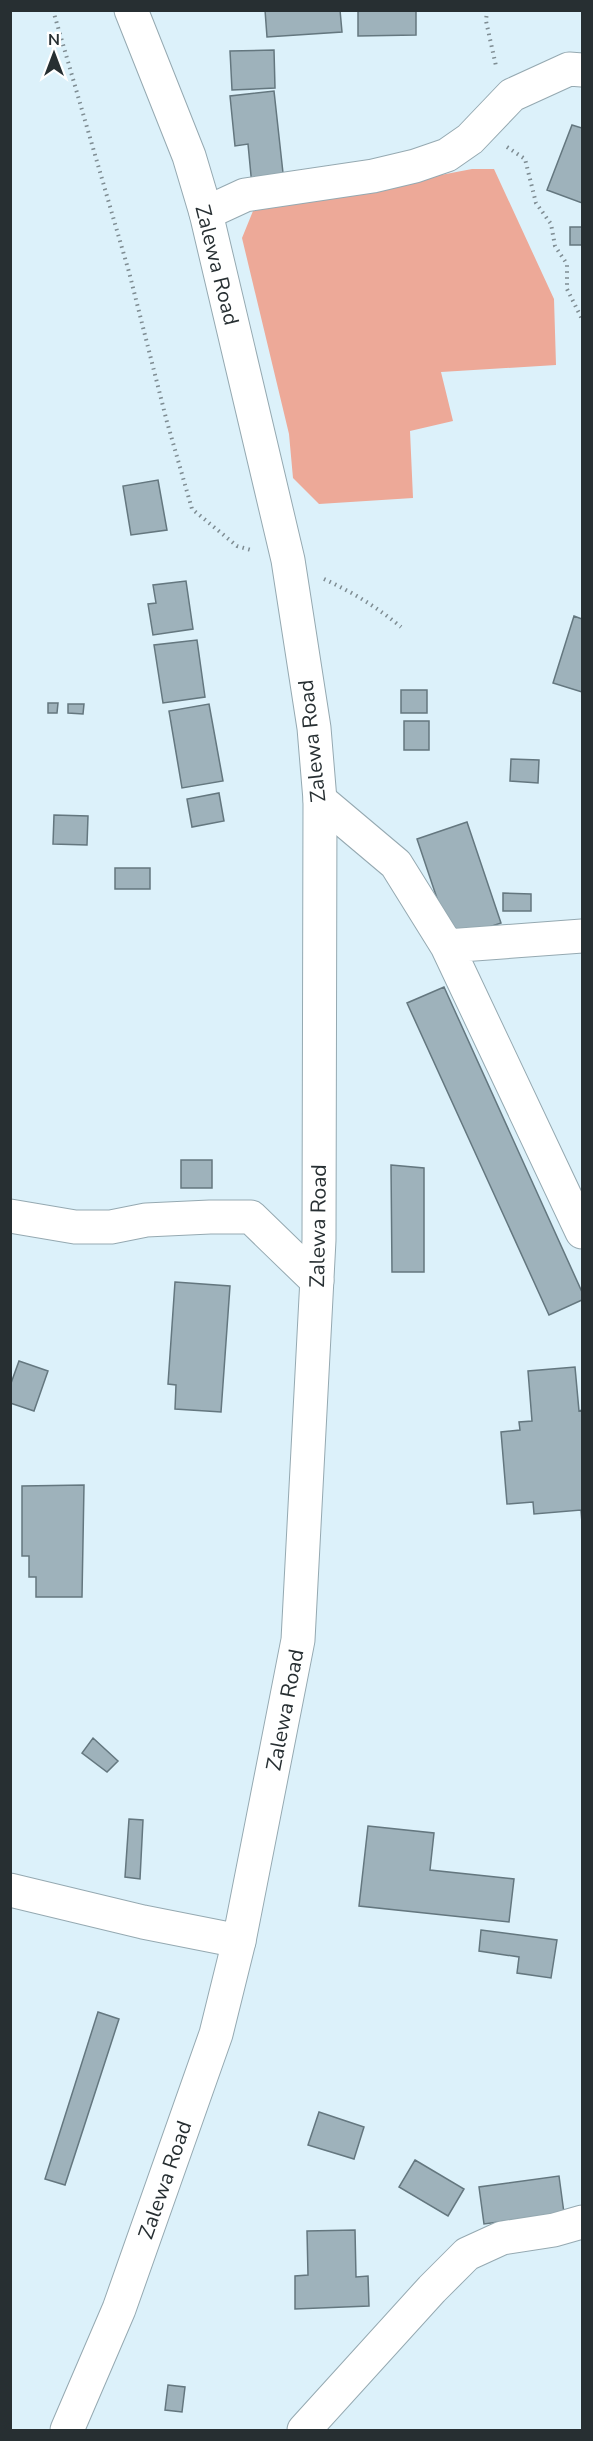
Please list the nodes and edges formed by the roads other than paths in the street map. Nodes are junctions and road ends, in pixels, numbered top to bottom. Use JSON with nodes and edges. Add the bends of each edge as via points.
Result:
{"nodes":[{"id":1,"x":131,"y":10,"type":"edge"},
{"id":2,"x":582,"y":70,"type":"edge"},
{"id":3,"x":206,"y":213,"type":"junction"},
{"id":4,"x":320,"y":800,"type":"junction"},
{"id":5,"x":582,"y":936,"type":"edge"},
{"id":6,"x":447,"y":946,"type":"junction"},
{"id":7,"x":10,"y":1216,"type":"edge"},
{"id":8,"x":582,"y":1232,"type":"edge"},
{"id":9,"x":317,"y":1281,"type":"junction"},
{"id":10,"x":10,"y":1890,"type":"edge"},
{"id":11,"x":239,"y":1941,"type":"junction"},
{"id":12,"x":582,"y":2222,"type":"edge"},
{"id":13,"x":67,"y":2430,"type":"edge"},
{"id":14,"x":304,"y":2430,"type":"edge"}],
"edges":[{"from":1,"to":3,"type":"main road","name":"Zalewa Road","via":[[189,156]]},
{"from":2,"to":3,"type":"main road","via":[[569,69],[512,95],[470,139],[447,155],[415,166],[337,182],[245,195]]},
{"from":3,"to":4,"type":"main road","name":"Zalewa Road","via":[[288,560],[314,728]]},
{"from":4,"to":6,"type":"main road","via":[[396,864]]},
{"from":4,"to":9,"type":"main road","name":"Zalewa Road"},
{"from":5,"to":6,"type":"main road"},
{"from":6,"to":8,"type":"main road"},
{"from":7,"to":9,"type":"main road","via":[[75,1227],[111,1227],[146,1221],[251,1216]]},
{"from":9,"to":11,"type":"main road","name":"Zalewa Road","via":[[298,1640]]},
{"from":10,"to":11,"type":"main road"},
{"from":11,"to":13,"type":"main road","name":"Zalewa Road","via":[[216,2034],[131,2276]]},
{"from":12,"to":14,"type":"main road","via":[[502,2238],[467,2254]]}]}
